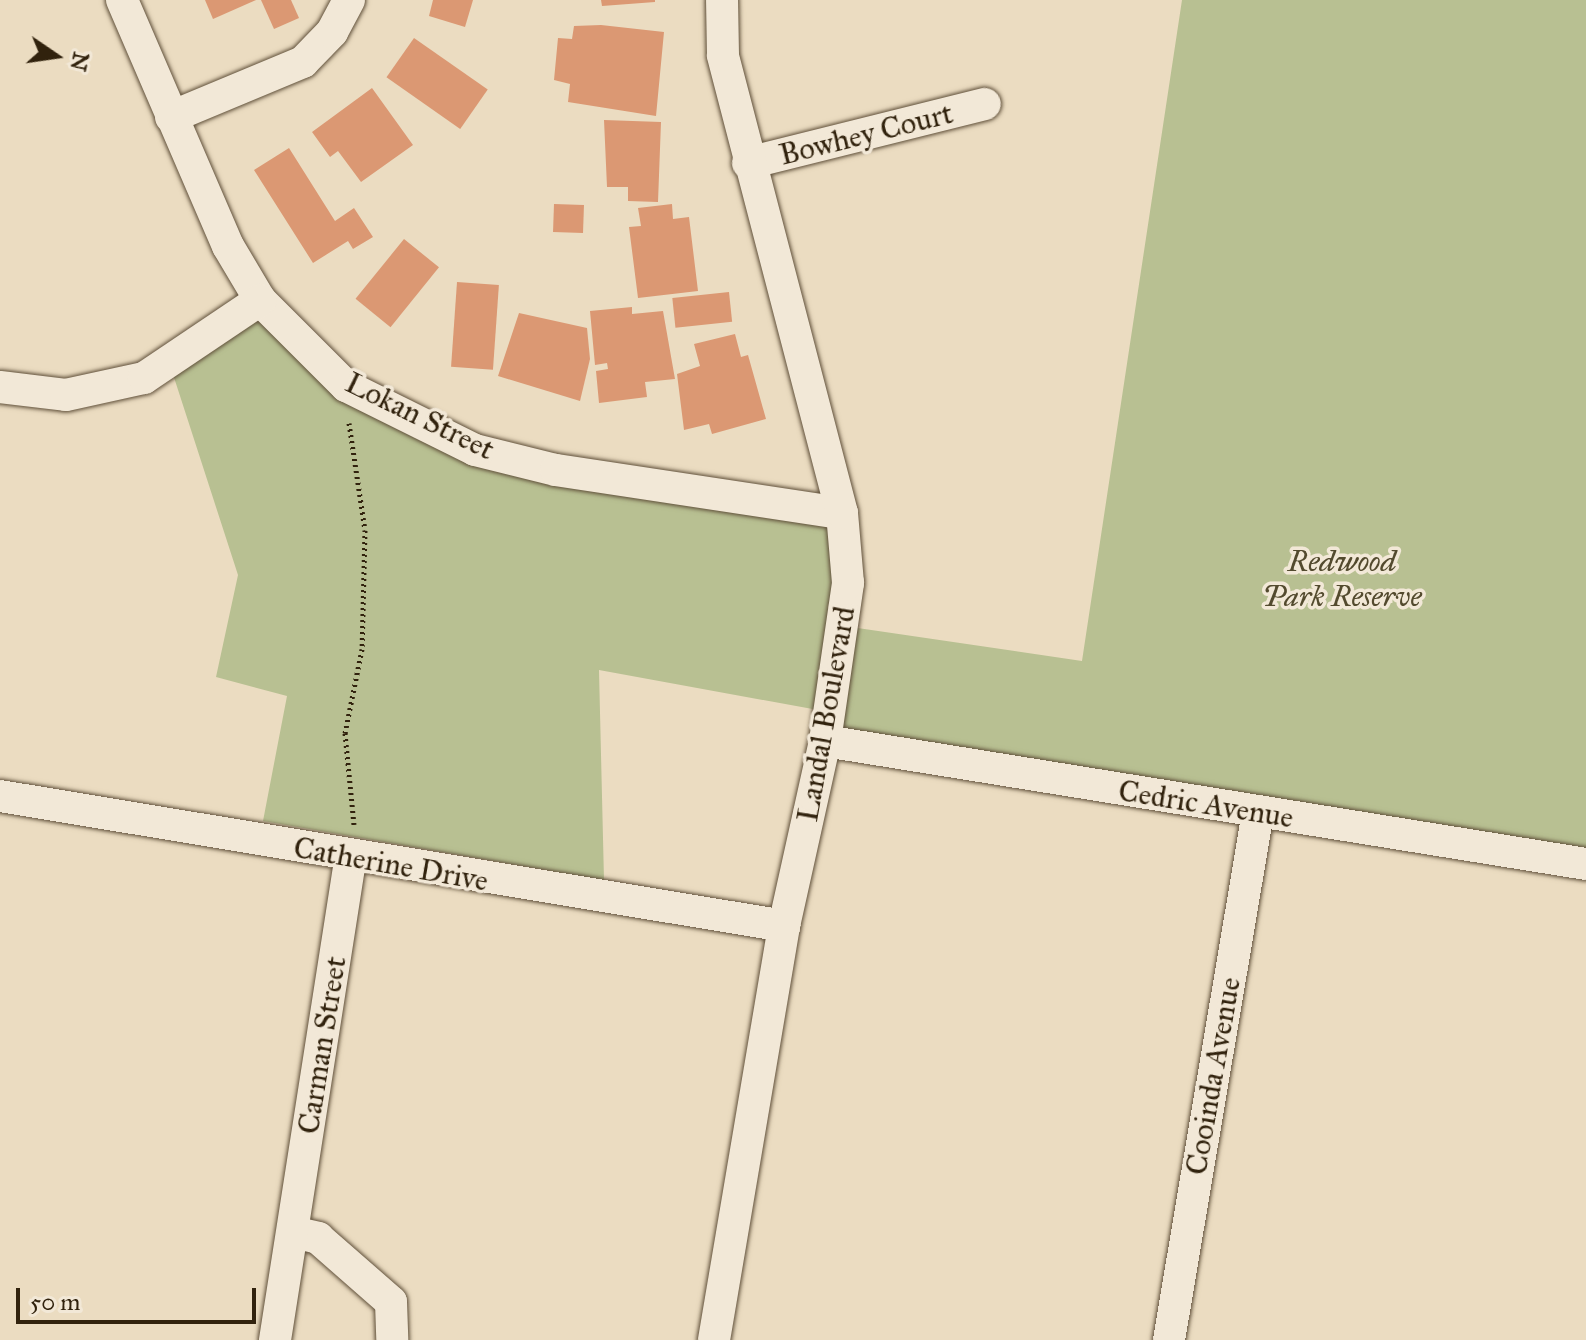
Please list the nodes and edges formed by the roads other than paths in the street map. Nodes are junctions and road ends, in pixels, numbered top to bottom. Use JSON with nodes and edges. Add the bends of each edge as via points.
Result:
{"nodes":[{"id":1,"x":122,"y":0,"type":"edge"},
{"id":2,"x":349,"y":0,"type":"edge"},
{"id":3,"x":722,"y":0,"type":"edge"},
{"id":4,"x":985,"y":104,"type":"dead end"},
{"id":5,"x":171,"y":117,"type":"junction"},
{"id":6,"x":748,"y":163,"type":"junction"},
{"id":7,"x":260,"y":300,"type":"junction"},
{"id":8,"x":0,"y":387,"type":"edge"},
{"id":9,"x":842,"y":513,"type":"junction"},
{"id":10,"x":825,"y":741,"type":"junction"},
{"id":11,"x":0,"y":796,"type":"edge"},
{"id":12,"x":1258,"y":812,"type":"junction"},
{"id":13,"x":351,"y":857,"type":"junction"},
{"id":14,"x":1586,"y":864,"type":"edge"},
{"id":15,"x":784,"y":926,"type":"junction"},
{"id":16,"x":293,"y":1232,"type":"junction"},
{"id":17,"x":275,"y":1340,"type":"edge"},
{"id":18,"x":392,"y":1340,"type":"edge"},
{"id":19,"x":714,"y":1340,"type":"edge"},
{"id":20,"x":1169,"y":1340,"type":"edge"}],
"edges":[{"from":1,"to":5,"type":"street","name":"Lokan Street"},
{"from":2,"to":5,"type":"street","via":[[332,32],[303,62]]},
{"from":3,"to":6,"type":"street","name":"Landal Boulevard","via":[[723,55]]},
{"from":4,"to":6,"type":"street","name":"Bowhey Court"},
{"from":5,"to":7,"type":"street","name":"Lokan Street","via":[[228,246]]},
{"from":6,"to":9,"type":"street","name":"Landal Boulevard"},
{"from":7,"to":8,"type":"street","via":[[144,378],[66,395]]},
{"from":7,"to":9,"type":"street","name":"Lokan Street","via":[[346,386],[475,450],[556,470]]},
{"from":9,"to":10,"type":"street","name":"Landal Boulevard","via":[[848,583]]},
{"from":10,"to":12,"type":"street","name":"Cedric Avenue"},
{"from":10,"to":15,"type":"street","name":"Landal Boulevard"},
{"from":11,"to":13,"type":"street","name":"Catherine Drive"},
{"from":12,"to":14,"type":"street","name":"Cedric Avenue"},
{"from":12,"to":20,"type":"street","name":"Cooinda Avenue"},
{"from":13,"to":15,"type":"street","name":"Catherine Drive"},
{"from":13,"to":16,"type":"street","name":"Carman Street"},
{"from":15,"to":19,"type":"street","name":"Landal Boulevard"},
{"from":16,"to":17,"type":"street","name":"Carman Street"},
{"from":16,"to":18,"type":"street","via":[[318,1238],[391,1302]]}]}
